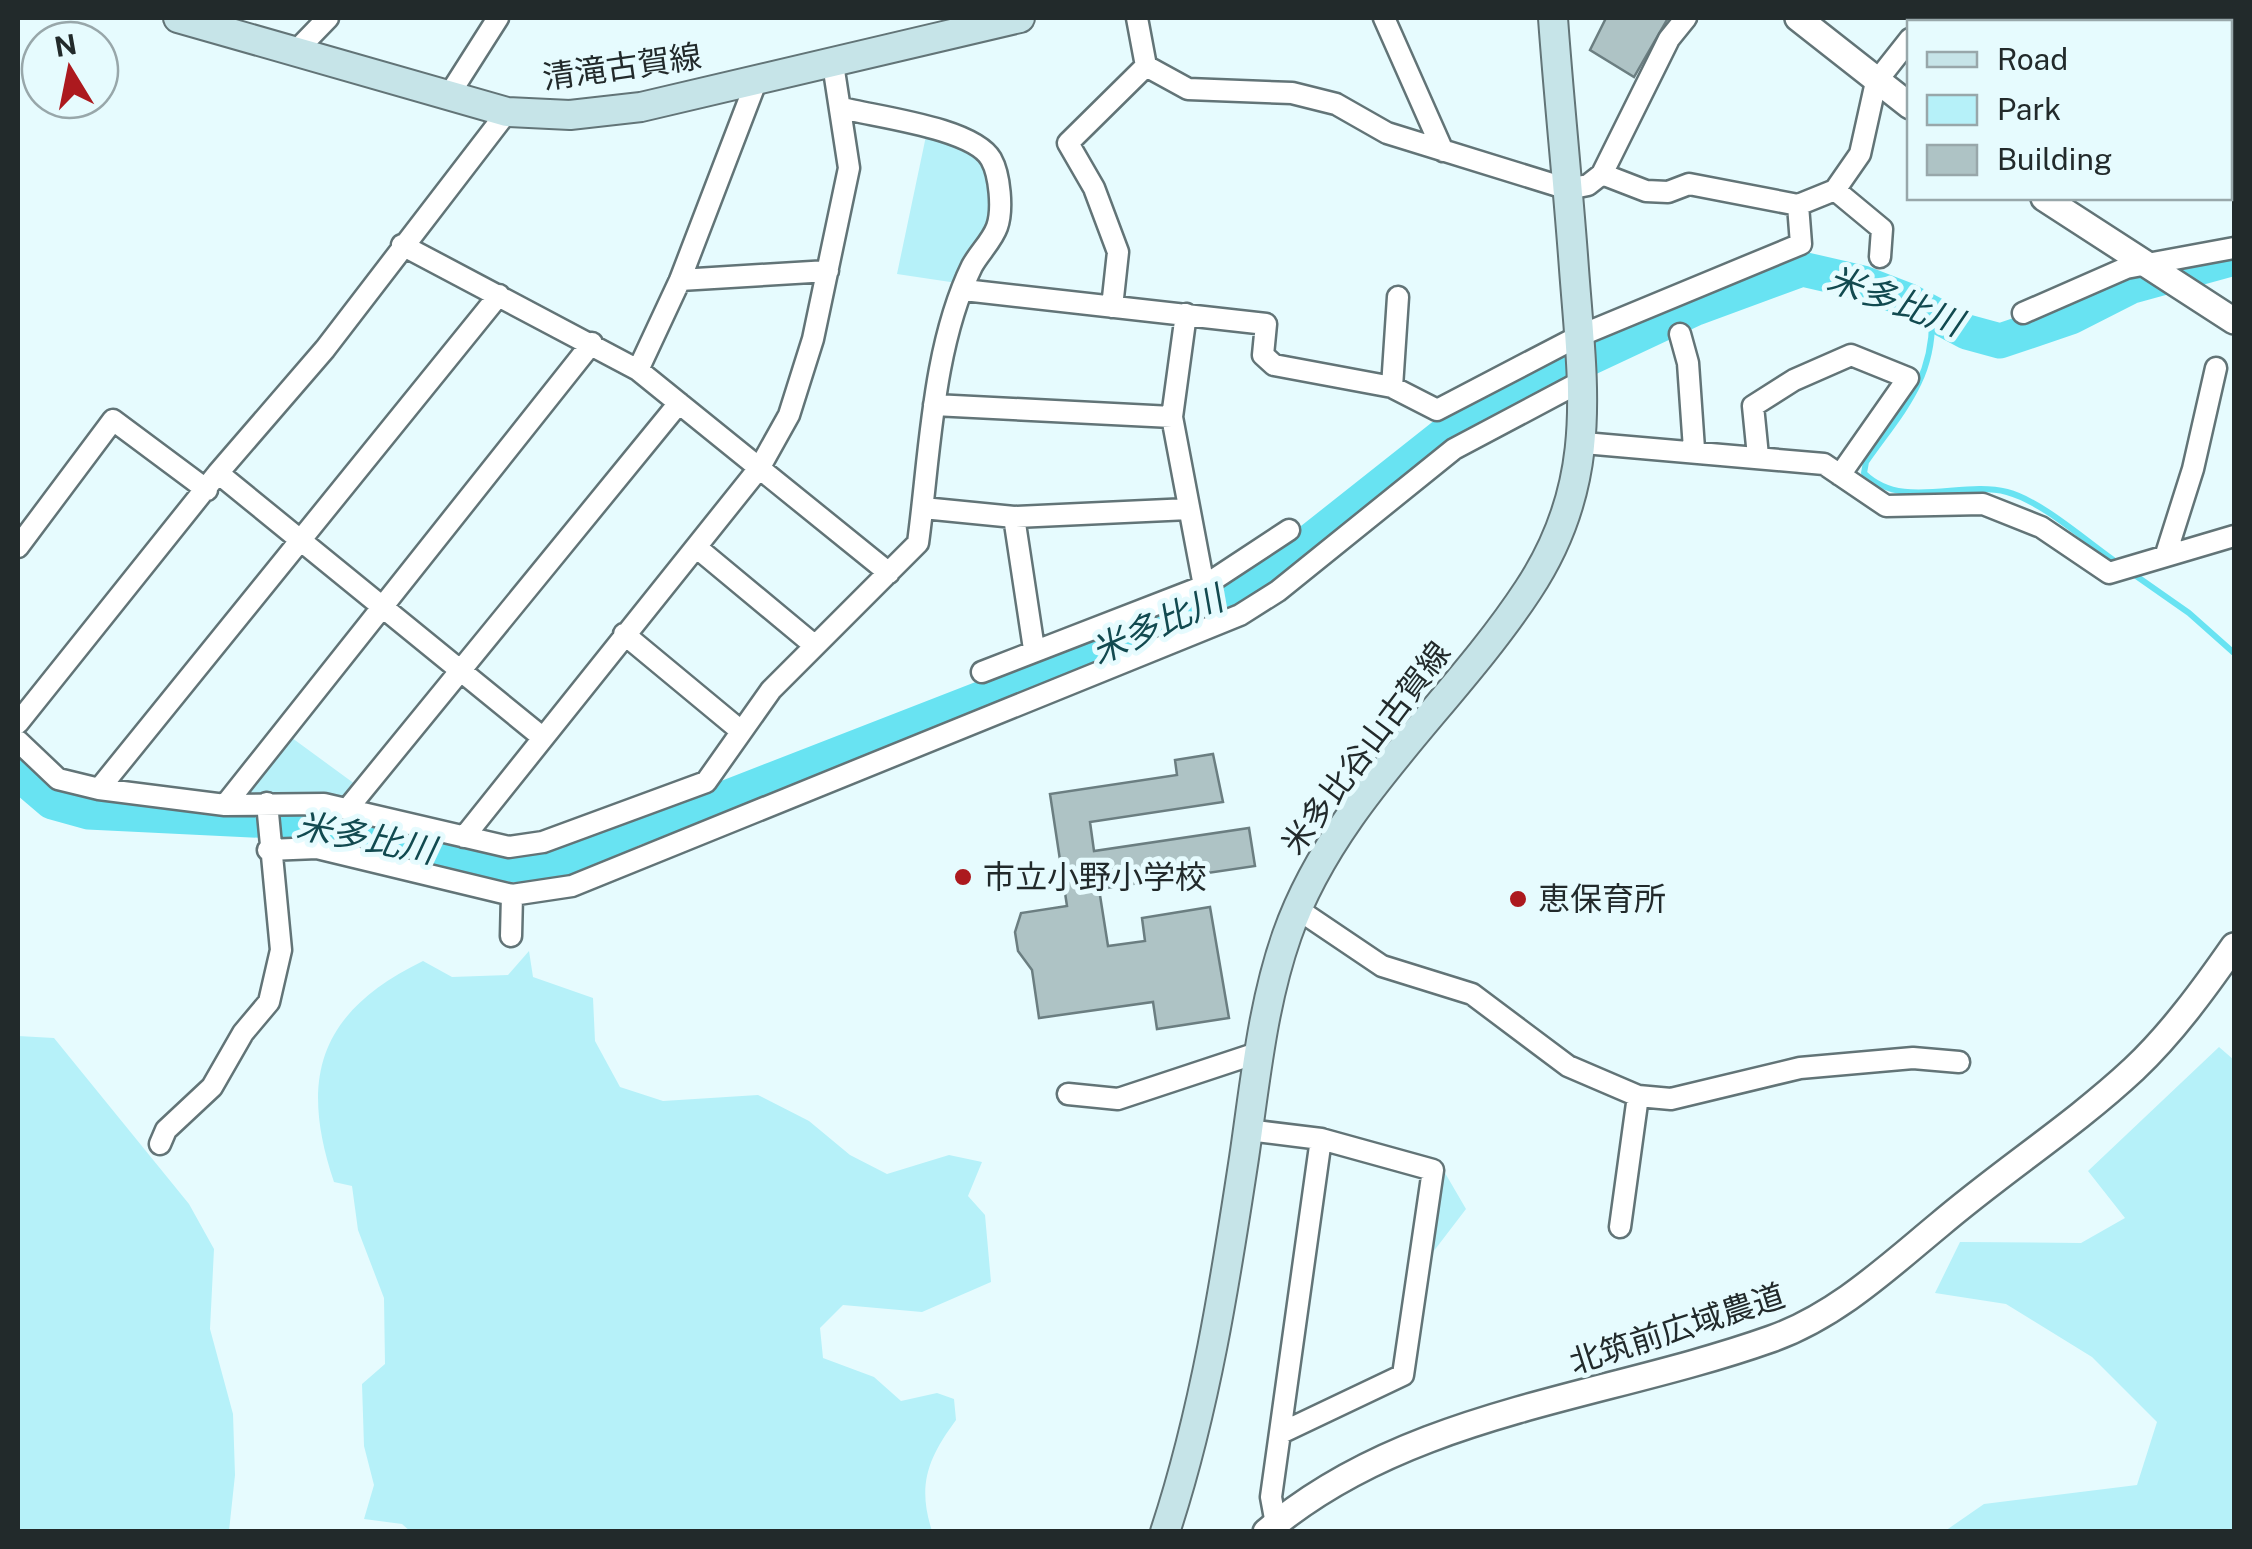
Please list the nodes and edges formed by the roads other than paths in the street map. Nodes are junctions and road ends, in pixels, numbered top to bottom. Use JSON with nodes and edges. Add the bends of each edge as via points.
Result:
{"nodes":[{"id":1,"x":178,"y":18,"type":"edge"},
{"id":2,"x":328,"y":18,"type":"edge"},
{"id":3,"x":498,"y":18,"type":"edge"},
{"id":4,"x":1014,"y":18,"type":"edge"},
{"id":5,"x":1137,"y":18,"type":"edge"},
{"id":6,"x":1384,"y":18,"type":"edge"},
{"id":7,"x":1553,"y":18,"type":"edge"},
{"id":8,"x":1686,"y":18,"type":"edge"},
{"id":9,"x":1798,"y":18,"type":"edge"},
{"id":10,"x":1907,"y":43,"type":"edge"},
{"id":11,"x":297,"y":50,"type":"junction"},
{"id":12,"x":833,"y":64,"type":"junction"},
{"id":13,"x":1146,"y":66,"type":"junction"},
{"id":14,"x":756,"y":82,"type":"junction"},
{"id":15,"x":1876,"y":82,"type":"junction"},
{"id":16,"x":449,"y":95,"type":"junction"},
{"id":17,"x":1907,"y":104,"type":"edge"},
{"id":18,"x":842,"y":108,"type":"junction"},
{"id":19,"x":507,"y":112,"type":"junction"},
{"id":20,"x":1442,"y":152,"type":"junction"},
{"id":21,"x":1602,"y":174,"type":"junction"},
{"id":22,"x":1568,"y":189,"type":"junction"},
{"id":23,"x":1835,"y":190,"type":"junction"},
{"id":24,"x":2047,"y":200,"type":"edge"},
{"id":25,"x":1798,"y":205,"type":"junction"},
{"id":26,"x":402,"y":245,"type":"junction"},
{"id":27,"x":2234,"y":248,"type":"edge"},
{"id":28,"x":1880,"y":256,"type":"dead end"},
{"id":29,"x":2145,"y":262,"type":"junction"},
{"id":30,"x":828,"y":272,"type":"junction"},
{"id":31,"x":680,"y":280,"type":"junction"},
{"id":32,"x":964,"y":290,"type":"junction"},
{"id":33,"x":500,"y":294,"type":"junction"},
{"id":34,"x":1398,"y":297,"type":"dead end"},
{"id":35,"x":1112,"y":307,"type":"junction"},
{"id":36,"x":2024,"y":313,"type":"dead end"},
{"id":37,"x":1186,"y":314,"type":"junction"},
{"id":38,"x":2234,"y":320,"type":"edge"},
{"id":39,"x":1680,"y":334,"type":"dead end"},
{"id":40,"x":1580,"y":340,"type":"junction"},
{"id":41,"x":592,"y":343,"type":"junction"},
{"id":42,"x":2216,"y":368,"type":"dead end"},
{"id":43,"x":638,"y":370,"type":"junction"},
{"id":44,"x":1584,"y":380,"type":"junction"},
{"id":45,"x":1392,"y":387,"type":"junction"},
{"id":46,"x":679,"y":403,"type":"junction"},
{"id":47,"x":934,"y":405,"type":"junction"},
{"id":48,"x":1172,"y":418,"type":"junction"},
{"id":49,"x":1584,"y":443,"type":"junction"},
{"id":50,"x":1694,"y":449,"type":"junction"},
{"id":51,"x":1758,"y":456,"type":"junction"},
{"id":52,"x":760,"y":467,"type":"junction"},
{"id":53,"x":1840,"y":475,"type":"junction"},
{"id":54,"x":212,"y":481,"type":"junction"},
{"id":55,"x":923,"y":508,"type":"junction"},
{"id":56,"x":1189,"y":510,"type":"junction"},
{"id":57,"x":1014,"y":517,"type":"junction"},
{"id":58,"x":1289,"y":530,"type":"dead end"},
{"id":59,"x":2234,"y":536,"type":"edge"},
{"id":60,"x":300,"y":539,"type":"junction"},
{"id":61,"x":18,"y":547,"type":"edge"},
{"id":62,"x":696,"y":547,"type":"junction"},
{"id":63,"x":2166,"y":554,"type":"junction"},
{"id":64,"x":889,"y":573,"type":"junction"},
{"id":65,"x":1204,"y":586,"type":"junction"},
{"id":66,"x":381,"y":605,"type":"junction"},
{"id":67,"x":624,"y":634,"type":"junction"},
{"id":68,"x":814,"y":646,"type":"junction"},
{"id":69,"x":1034,"y":649,"type":"junction"},
{"id":70,"x":461,"y":670,"type":"junction"},
{"id":71,"x":982,"y":672,"type":"dead end"},
{"id":72,"x":18,"y":723,"type":"edge"},
{"id":73,"x":742,"y":731,"type":"junction"},
{"id":74,"x":542,"y":737,"type":"junction"},
{"id":75,"x":18,"y":742,"type":"edge"},
{"id":76,"x":99,"y":789,"type":"junction"},
{"id":77,"x":266,"y":803,"type":"junction"},
{"id":78,"x":225,"y":805,"type":"junction"},
{"id":79,"x":349,"y":807,"type":"junction"},
{"id":80,"x":464,"y":837,"type":"junction"},
{"id":81,"x":268,"y":850,"type":"junction"},
{"id":82,"x":512,"y":895,"type":"junction"},
{"id":83,"x":1296,"y":908,"type":"junction"},
{"id":84,"x":512,"y":936,"type":"dead end"},
{"id":85,"x":2234,"y":946,"type":"edge"},
{"id":86,"x":1260,"y":1052,"type":"junction"},
{"id":87,"x":1960,"y":1062,"type":"dead end"},
{"id":88,"x":1068,"y":1094,"type":"dead end"},
{"id":89,"x":1638,"y":1096,"type":"junction"},
{"id":90,"x":1248,"y":1130,"type":"junction"},
{"id":91,"x":1321,"y":1139,"type":"junction"},
{"id":92,"x":160,"y":1144,"type":"dead end"},
{"id":93,"x":1620,"y":1227,"type":"dead end"},
{"id":94,"x":1281,"y":1433,"type":"junction"},
{"id":95,"x":1271,"y":1528,"type":"edge"},
{"id":96,"x":1168,"y":1532,"type":"edge"}],
"edges":[{"from":1,"to":11,"type":"main road","name":"清滝古賀線"},
{"from":2,"to":11,"type":"street"},
{"from":3,"to":16,"type":"street"},
{"from":4,"to":12,"type":"main road","name":"清滝古賀線"},
{"from":5,"to":13,"type":"street"},
{"from":6,"to":20,"type":"street"},
{"from":7,"to":22,"type":"main road","name":"米多比谷山古賀線"},
{"from":8,"to":21,"type":"street","via":[[1669,39]]},
{"from":9,"to":15,"type":"street"},
{"from":10,"to":15,"type":"street"},
{"from":11,"to":16,"type":"main road","name":"清滝古賀線"},
{"from":12,"to":14,"type":"main road","name":"清滝古賀線"},
{"from":12,"to":18,"type":"street"},
{"from":13,"to":20,"type":"street","via":[[1188,89],[1292,93],[1336,104],[1387,133]]},
{"from":13,"to":35,"type":"street","via":[[1068,144],[1094,188],[1118,252]]},
{"from":14,"to":19,"type":"main road","name":"清滝古賀線","via":[[570,115]]},
{"from":14,"to":31,"type":"street"},
{"from":15,"to":17,"type":"street"},
{"from":15,"to":23,"type":"street","via":[[1860,154]]},
{"from":16,"to":19,"type":"main road","name":"清滝古賀線"},
{"from":18,"to":30,"type":"street","via":[[849,168]]},
{"from":18,"to":32,"type":"street","via":[[966,138],[990,158],[997,227]]},
{"from":19,"to":26,"type":"street"},
{"from":20,"to":22,"type":"street"},
{"from":21,"to":22,"type":"street","via":[[1588,186]]},
{"from":21,"to":25,"type":"street","via":[[1646,191],[1689,184]]},
{"from":22,"to":40,"type":"main road","name":"米多比谷山古賀線"},
{"from":23,"to":25,"type":"street"},
{"from":23,"to":28,"type":"street","via":[[1882,229]]},
{"from":24,"to":29,"type":"street"},
{"from":25,"to":40,"type":"street","via":[[1800,244]]},
{"from":26,"to":33,"type":"street"},
{"from":26,"to":54,"type":"street","via":[[326,349]]},
{"from":27,"to":29,"type":"street"},
{"from":29,"to":36,"type":"street"},
{"from":29,"to":38,"type":"street"},
{"from":30,"to":31,"type":"street"},
{"from":30,"to":52,"type":"street","via":[[790,415]]},
{"from":31,"to":43,"type":"street"},
{"from":32,"to":35,"type":"street"},
{"from":32,"to":47,"type":"street"},
{"from":33,"to":41,"type":"street"},
{"from":33,"to":60,"type":"street"},
{"from":34,"to":45,"type":"street"},
{"from":35,"to":37,"type":"street"},
{"from":37,"to":45,"type":"street","via":[[1266,324],[1263,355],[1274,365]]},
{"from":37,"to":48,"type":"street"},
{"from":39,"to":50,"type":"street"},
{"from":40,"to":44,"type":"main road","name":"米多比谷山古賀線"},
{"from":40,"to":45,"type":"street","via":[[1437,410]]},
{"from":41,"to":43,"type":"street"},
{"from":41,"to":66,"type":"street"},
{"from":42,"to":63,"type":"street"},
{"from":43,"to":46,"type":"street"},
{"from":44,"to":49,"type":"main road","name":"米多比谷山古賀線"},
{"from":44,"to":82,"type":"street","via":[[1454,449],[1240,615],[645,859],[572,886]]},
{"from":46,"to":52,"type":"street"},
{"from":46,"to":70,"type":"street"},
{"from":47,"to":48,"type":"street"},
{"from":47,"to":55,"type":"street"},
{"from":48,"to":56,"type":"street"},
{"from":49,"to":50,"type":"street"},
{"from":49,"to":83,"type":"main road","name":"米多比谷山古賀線","via":[[1557,542],[1528,590],[1330,845]]},
{"from":50,"to":51,"type":"street"},
{"from":51,"to":53,"type":"street","via":[[1824,464]]},
{"from":51,"to":53,"type":"street","via":[[1753,406],[1851,355],[1908,378]]},
{"from":52,"to":62,"type":"street"},
{"from":52,"to":64,"type":"street"},
{"from":53,"to":63,"type":"street","via":[[1886,506],[1982,504],[2041,526],[2109,573]]},
{"from":54,"to":60,"type":"street"},
{"from":54,"to":61,"type":"street","via":[[113,420]]},
{"from":54,"to":72,"type":"street"},
{"from":55,"to":57,"type":"street"},
{"from":55,"to":64,"type":"street","via":[[918,543]]},
{"from":56,"to":57,"type":"street"},
{"from":56,"to":65,"type":"street"},
{"from":57,"to":69,"type":"street"},
{"from":58,"to":65,"type":"street"},
{"from":59,"to":63,"type":"street"},
{"from":60,"to":66,"type":"street"},
{"from":60,"to":76,"type":"street"},
{"from":62,"to":67,"type":"street"},
{"from":62,"to":68,"type":"street"},
{"from":64,"to":68,"type":"street"},
{"from":65,"to":69,"type":"street"},
{"from":66,"to":70,"type":"street"},
{"from":66,"to":78,"type":"street"},
{"from":67,"to":73,"type":"street"},
{"from":67,"to":74,"type":"street"},
{"from":68,"to":73,"type":"street"},
{"from":69,"to":71,"type":"street"},
{"from":70,"to":74,"type":"street"},
{"from":70,"to":79,"type":"street"},
{"from":73,"to":80,"type":"street","via":[[706,782],[543,842],[510,847]]},
{"from":74,"to":80,"type":"street"},
{"from":75,"to":76,"type":"street","via":[[58,779]]},
{"from":76,"to":78,"type":"street"},
{"from":77,"to":78,"type":"street"},
{"from":77,"to":79,"type":"street"},
{"from":77,"to":81,"type":"street"},
{"from":79,"to":80,"type":"street"},
{"from":81,"to":82,"type":"street","via":[[317,848]]},
{"from":81,"to":92,"type":"street","via":[[281,950],[269,1002],[212,1087],[166,1130]]},
{"from":82,"to":84,"type":"street"},
{"from":83,"to":86,"type":"main road","name":"米多比谷山古賀線","via":[[1274,972]]},
{"from":83,"to":89,"type":"street","via":[[1382,966],[1472,994],[1568,1066]]},
{"from":85,"to":95,"type":"street","name":"北筑前広域農道","via":[[2134,1069],[1897,1262],[1820,1316],[1721,1356],[1390,1452],[1346,1474]]},
{"from":86,"to":88,"type":"street","via":[[1118,1099]]},
{"from":86,"to":90,"type":"main road","name":"米多比谷山古賀線"},
{"from":87,"to":89,"type":"street","via":[[1913,1058],[1800,1068],[1670,1099]]},
{"from":89,"to":93,"type":"street"},
{"from":90,"to":91,"type":"street"},
{"from":90,"to":96,"type":"main road","name":"米多比谷山古賀線","via":[[1203,1389]]},
{"from":91,"to":94,"type":"street"},
{"from":91,"to":94,"type":"street","via":[[1433,1170],[1402,1375]]},
{"from":94,"to":95,"type":"street"}]}
